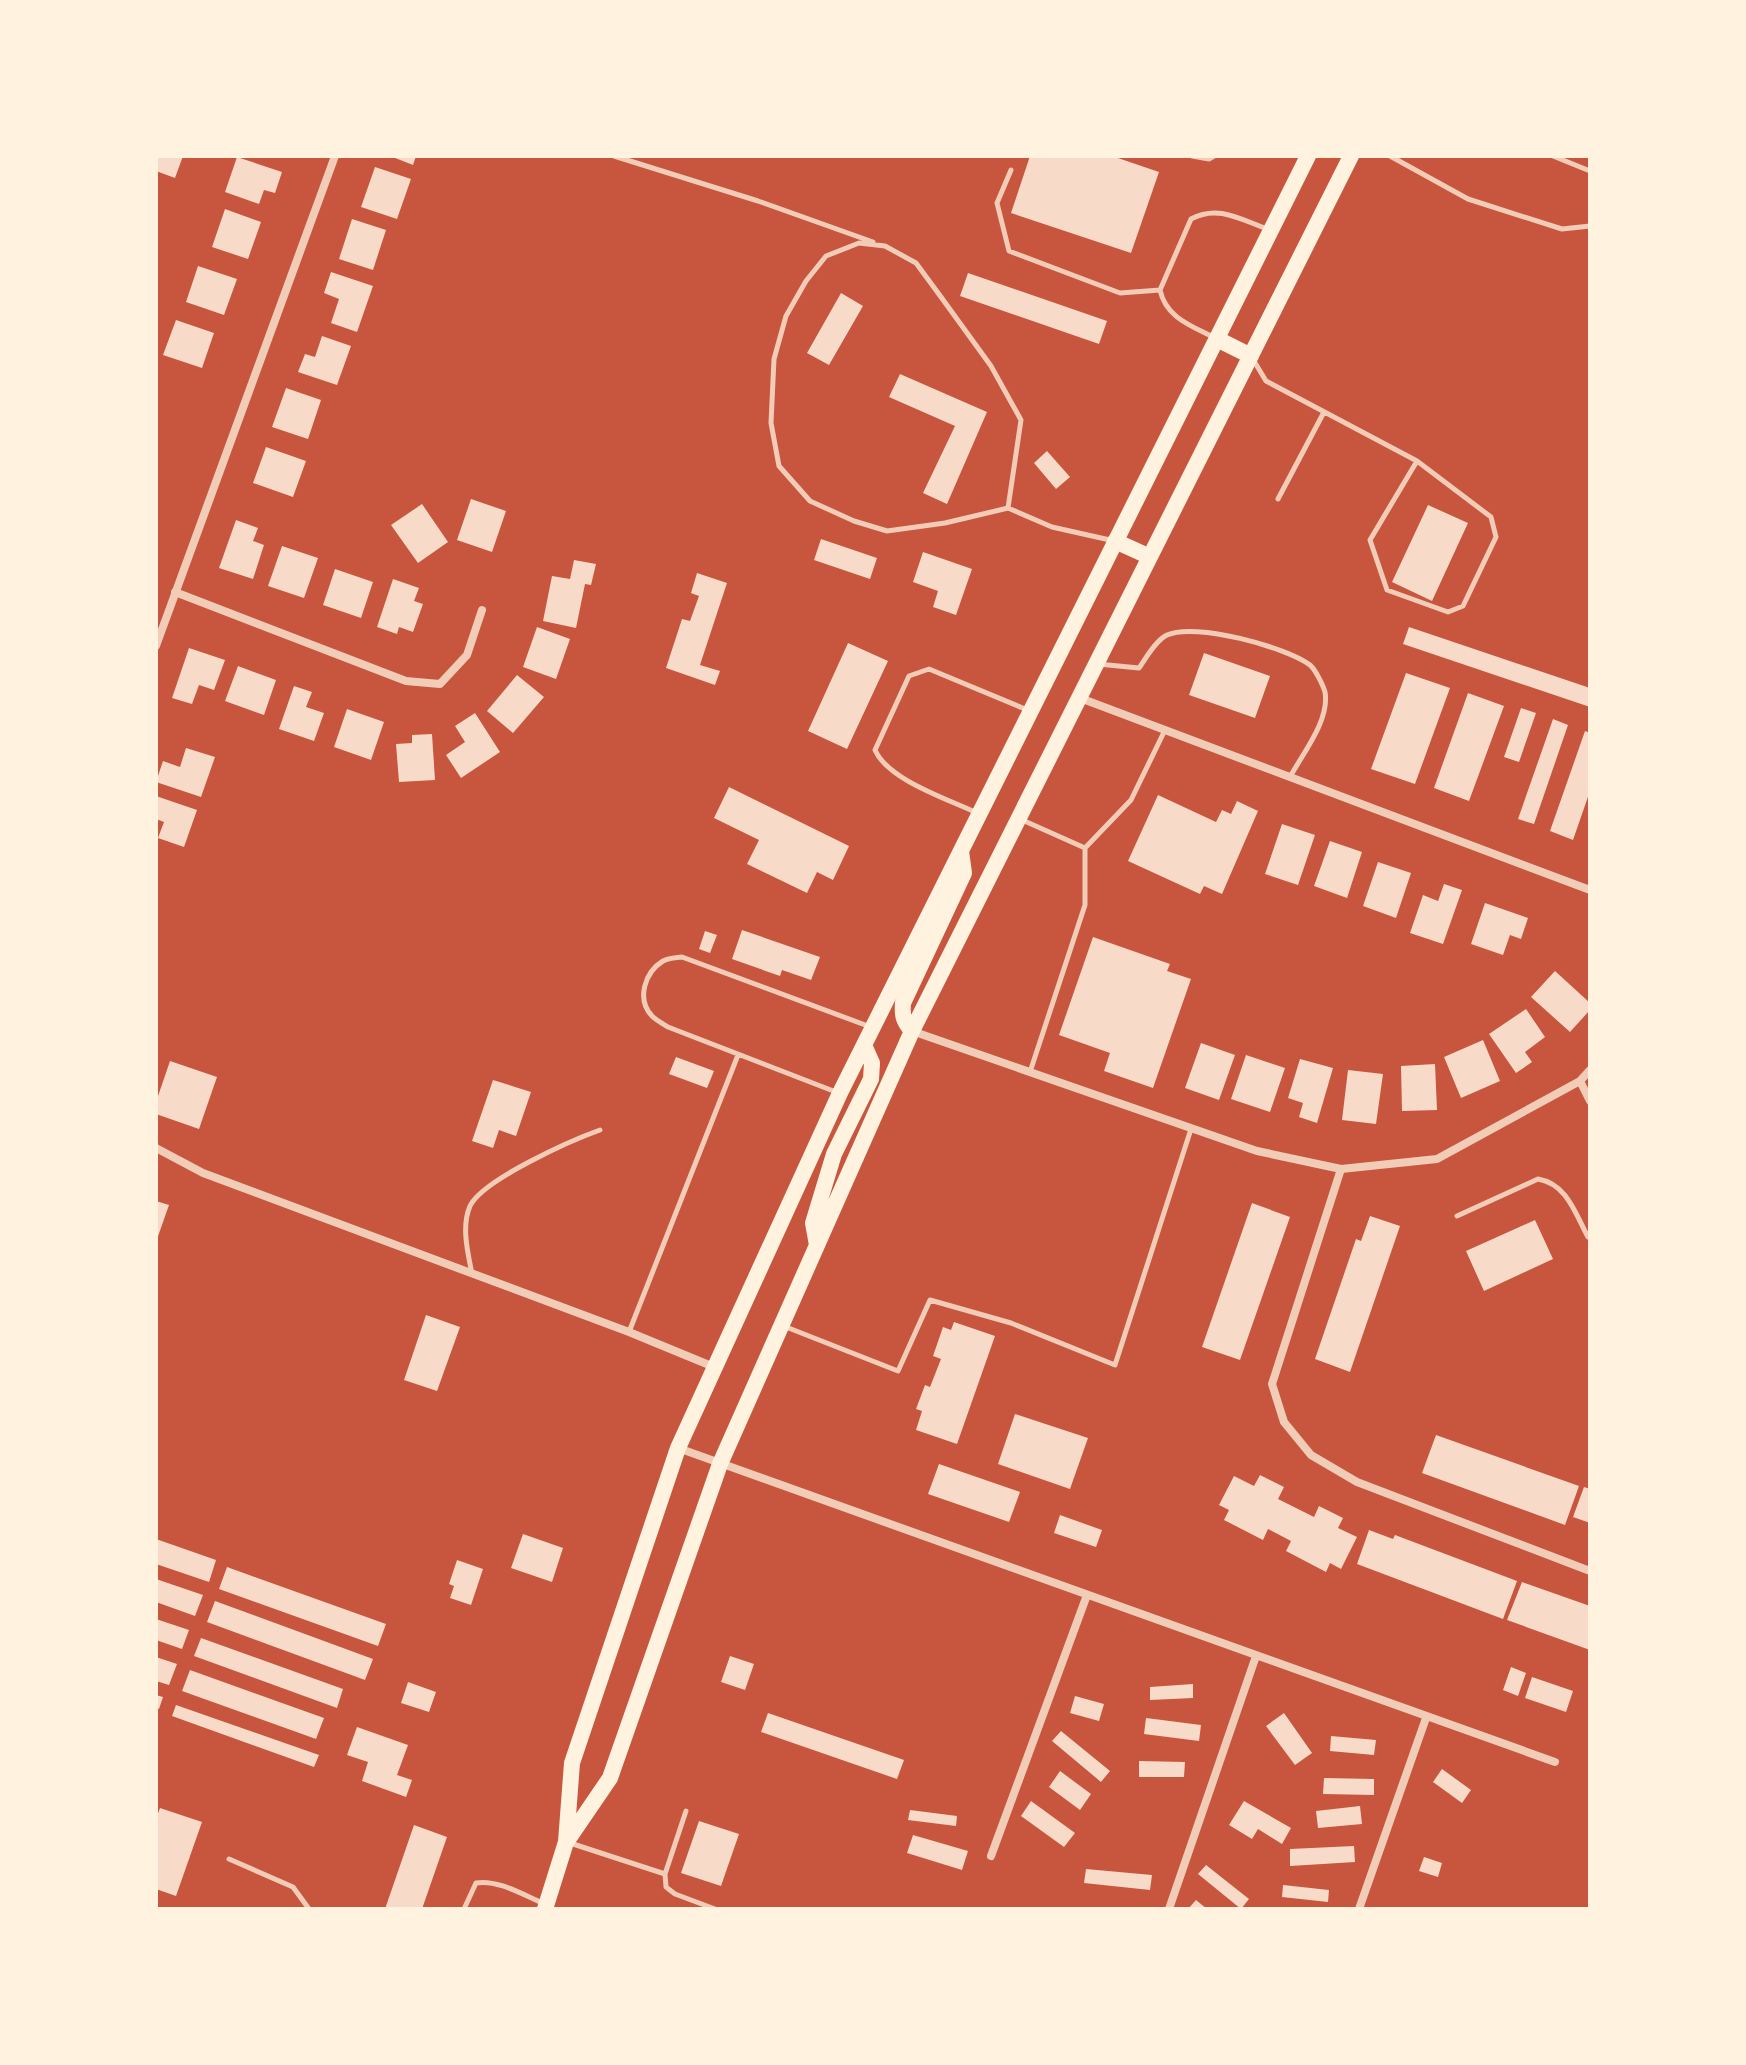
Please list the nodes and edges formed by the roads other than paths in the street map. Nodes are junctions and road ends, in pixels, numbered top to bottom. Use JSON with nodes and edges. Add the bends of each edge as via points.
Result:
{"nodes":[{"id":1,"x":335,"y":156,"type":"edge"},
{"id":2,"x":614,"y":156,"type":"edge"},
{"id":3,"x":1192,"y":156,"type":"edge"},
{"id":4,"x":1214,"y":156,"type":"edge"},
{"id":5,"x":1308,"y":156,"type":"edge"},
{"id":6,"x":1351,"y":156,"type":"edge"},
{"id":7,"x":1390,"y":156,"type":"edge"},
{"id":8,"x":1553,"y":156,"type":"edge"},
{"id":9,"x":1011,"y":170,"type":"dead end"},
{"id":10,"x":1590,"y":171,"type":"edge"},
{"id":11,"x":1590,"y":226,"type":"edge"},
{"id":12,"x":1270,"y":230,"type":"junction"},
{"id":13,"x":885,"y":246,"type":"junction"},
{"id":14,"x":1160,"y":290,"type":"junction"},
{"id":15,"x":1217,"y":339,"type":"junction"},
{"id":16,"x":1251,"y":356,"type":"junction"},
{"id":17,"x":1324,"y":412,"type":"junction"},
{"id":18,"x":1417,"y":461,"type":"junction"},
{"id":19,"x":1278,"y":499,"type":"dead end"},
{"id":20,"x":1008,"y":508,"type":"junction"},
{"id":21,"x":1115,"y":541,"type":"junction"},
{"id":22,"x":1148,"y":556,"type":"junction"},
{"id":23,"x":175,"y":592,"type":"junction"},
{"id":24,"x":482,"y":610,"type":"dead end"},
{"id":25,"x":156,"y":646,"type":"edge"},
{"id":26,"x":1097,"y":663,"type":"junction"},
{"id":27,"x":1080,"y":698,"type":"junction"},
{"id":28,"x":1031,"y":711,"type":"junction"},
{"id":29,"x":1165,"y":730,"type":"junction"},
{"id":30,"x":1290,"y":777,"type":"junction"},
{"id":31,"x":979,"y":814,"type":"junction"},
{"id":32,"x":1020,"y":819,"type":"junction"},
{"id":33,"x":1085,"y":848,"type":"junction"},
{"id":34,"x":961,"y":851,"type":"junction"},
{"id":35,"x":1590,"y":890,"type":"edge"},
{"id":36,"x":873,"y":1028,"type":"junction"},
{"id":37,"x":912,"y":1031,"type":"junction"},
{"id":38,"x":864,"y":1045,"type":"junction"},
{"id":39,"x":738,"y":1055,"type":"junction"},
{"id":40,"x":1590,"y":1070,"type":"edge"},
{"id":41,"x":1030,"y":1072,"type":"junction"},
{"id":42,"x":1580,"y":1081,"type":"junction"},
{"id":43,"x":840,"y":1093,"type":"junction"},
{"id":44,"x":1590,"y":1101,"type":"edge"},
{"id":45,"x":1192,"y":1128,"type":"junction"},
{"id":46,"x":600,"y":1130,"type":"dead end"},
{"id":47,"x":156,"y":1148,"type":"edge"},
{"id":48,"x":1341,"y":1169,"type":"junction"},
{"id":49,"x":1457,"y":1216,"type":"dead end"},
{"id":50,"x":1589,"y":1239,"type":"edge"},
{"id":51,"x":817,"y":1245,"type":"junction"},
{"id":52,"x":472,"y":1275,"type":"junction"},
{"id":53,"x":782,"y":1325,"type":"junction"},
{"id":54,"x":629,"y":1332,"type":"junction"},
{"id":55,"x":714,"y":1367,"type":"junction"},
{"id":56,"x":678,"y":1448,"type":"junction"},
{"id":57,"x":720,"y":1464,"type":"junction"},
{"id":58,"x":1590,"y":1571,"type":"edge"},
{"id":59,"x":1087,"y":1595,"type":"junction"},
{"id":60,"x":1256,"y":1656,"type":"junction"},
{"id":61,"x":1426,"y":1718,"type":"junction"},
{"id":62,"x":1555,"y":1762,"type":"dead end"},
{"id":63,"x":686,"y":1811,"type":"dead end"},
{"id":64,"x":566,"y":1842,"type":"junction"},
{"id":65,"x":991,"y":1856,"type":"dead end"},
{"id":66,"x":229,"y":1859,"type":"dead end"},
{"id":67,"x":665,"y":1874,"type":"junction"},
{"id":68,"x":546,"y":1907,"type":"edge"},
{"id":69,"x":309,"y":1909,"type":"edge"},
{"id":70,"x":464,"y":1909,"type":"edge"},
{"id":71,"x":715,"y":1909,"type":"edge"},
{"id":72,"x":1169,"y":1909,"type":"edge"},
{"id":73,"x":1359,"y":1909,"type":"edge"}],
"edges":[{"from":1,"to":23,"type":"street"},
{"from":2,"to":13,"type":"lane"},
{"from":3,"to":4,"type":"lane"},
{"from":5,"to":12,"type":"main road"},
{"from":6,"to":16,"type":"main road"},
{"from":7,"to":11,"type":"lane","via":[[1468,199],[1562,229]]},
{"from":8,"to":10,"type":"lane"},
{"from":9,"to":14,"type":"lane","via":[[997,203],[1009,251],[1120,293]]},
{"from":12,"to":14,"type":"lane","via":[[1219,211],[1191,219]]},
{"from":12,"to":15,"type":"main road"},
{"from":13,"to":20,"type":"lane","via":[[916,263],[991,366],[1021,420]]},
{"from":13,"to":20,"type":"lane","via":[[859,243],[826,256],[786,316],[774,359],[771,423],[779,466],[810,501],[887,531]]},
{"from":14,"to":15,"type":"lane","via":[[1163,302],[1181,321]]},
{"from":15,"to":16,"type":"main road"},
{"from":15,"to":21,"type":"main road"},
{"from":16,"to":17,"type":"lane","via":[[1266,381]]},
{"from":16,"to":22,"type":"main road"},
{"from":17,"to":18,"type":"lane"},
{"from":17,"to":19,"type":"lane"},
{"from":18,"to":18,"type":"lane","via":[[1491,517],[1496,537],[1463,606],[1448,612],[1387,590],[1370,540]]},
{"from":20,"to":21,"type":"lane","via":[[1052,527]]},
{"from":21,"to":22,"type":"main road"},
{"from":21,"to":28,"type":"main road"},
{"from":22,"to":26,"type":"main road"},
{"from":23,"to":24,"type":"street","via":[[406,681],[440,684],[467,655]]},
{"from":23,"to":25,"type":"street"},
{"from":26,"to":27,"type":"main road"},
{"from":26,"to":30,"type":"lane","via":[[1139,668],[1164,636],[1181,631],[1281,650],[1312,666],[1325,692],[1322,719]]},
{"from":27,"to":29,"type":"street"},
{"from":27,"to":32,"type":"main road"},
{"from":28,"to":31,"type":"main road"},
{"from":28,"to":31,"type":"lane","via":[[929,669],[909,676],[875,750],[880,760],[895,773]]},
{"from":29,"to":30,"type":"street"},
{"from":29,"to":33,"type":"lane","via":[[1131,800]]},
{"from":30,"to":35,"type":"street"},
{"from":31,"to":34,"type":"main road"},
{"from":32,"to":33,"type":"lane"},
{"from":32,"to":37,"type":"main road"},
{"from":33,"to":41,"type":"lane","via":[[1085,905]]},
{"from":34,"to":36,"type":"main road"},
{"from":34,"to":37,"type":"main road","via":[[964,873],[903,1003],[905,1023]]},
{"from":36,"to":38,"type":"main road"},
{"from":36,"to":39,"type":"lane","via":[[682,957],[666,959],[653,970],[643,1000],[651,1016]]},
{"from":37,"to":41,"type":"street"},
{"from":37,"to":51,"type":"main road"},
{"from":38,"to":43,"type":"main road"},
{"from":38,"to":51,"type":"main road","via":[[872,1063],[871,1079],[834,1154],[813,1223]]},
{"from":39,"to":43,"type":"lane"},
{"from":39,"to":54,"type":"lane"},
{"from":40,"to":42,"type":"street"},
{"from":41,"to":45,"type":"street"},
{"from":42,"to":44,"type":"street"},
{"from":42,"to":48,"type":"street","via":[[1437,1159]]},
{"from":43,"to":55,"type":"main road"},
{"from":45,"to":48,"type":"street","via":[[1257,1151]]},
{"from":45,"to":53,"type":"lane","via":[[1115,1365],[1011,1323],[930,1300],[898,1371]]},
{"from":46,"to":52,"type":"lane","via":[[518,1169],[470,1205],[465,1236]]},
{"from":47,"to":52,"type":"street","via":[[203,1173]]},
{"from":48,"to":58,"type":"street","via":[[1272,1384],[1284,1422],[1311,1455],[1357,1482]]},
{"from":49,"to":50,"type":"lane","via":[[1538,1179],[1550,1181],[1562,1189]]},
{"from":51,"to":53,"type":"main road"},
{"from":52,"to":54,"type":"street"},
{"from":53,"to":57,"type":"main road"},
{"from":54,"to":55,"type":"street"},
{"from":55,"to":56,"type":"main road"},
{"from":56,"to":57,"type":"street"},
{"from":56,"to":64,"type":"main road","via":[[572,1763]]},
{"from":57,"to":59,"type":"street"},
{"from":57,"to":64,"type":"main road","via":[[610,1778]]},
{"from":59,"to":60,"type":"street"},
{"from":59,"to":65,"type":"street"},
{"from":60,"to":61,"type":"street"},
{"from":60,"to":72,"type":"street"},
{"from":61,"to":62,"type":"street"},
{"from":61,"to":73,"type":"street"},
{"from":63,"to":67,"type":"lane"},
{"from":64,"to":67,"type":"lane"},
{"from":64,"to":68,"type":"main road"},
{"from":66,"to":69,"type":"lane","via":[[293,1887]]},
{"from":67,"to":71,"type":"lane","via":[[666,1887],[675,1894]]},
{"from":68,"to":70,"type":"lane","via":[[483,1881],[476,1883]]}]}
